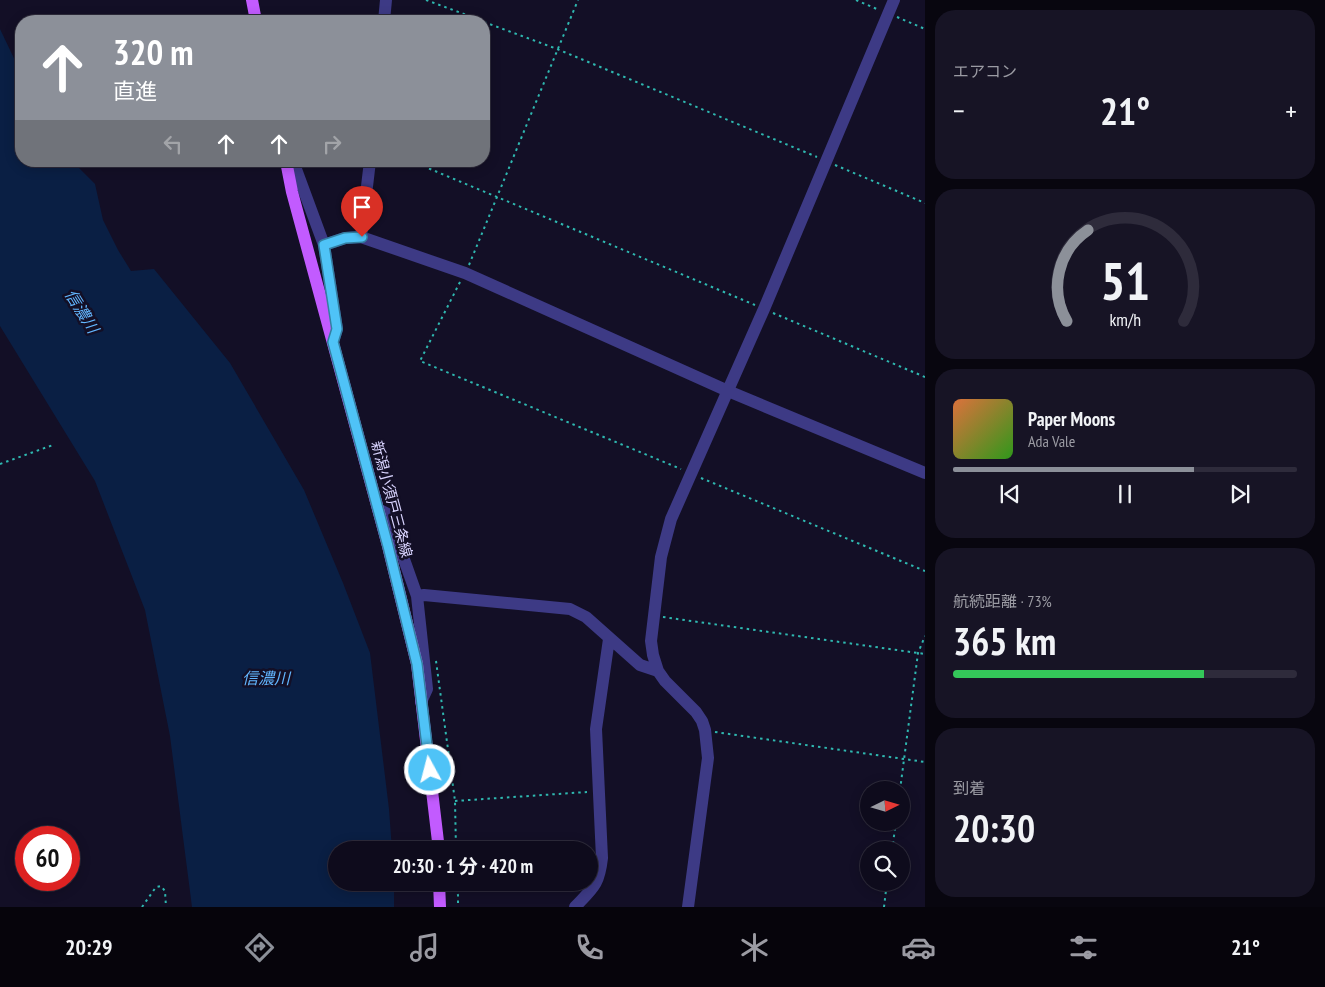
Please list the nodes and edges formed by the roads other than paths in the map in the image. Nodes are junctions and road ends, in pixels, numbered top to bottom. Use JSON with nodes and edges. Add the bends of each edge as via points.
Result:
{"nodes":[{"id":1,"x":252,"y":0,"type":"edge"},
{"id":2,"x":386,"y":0,"type":"edge"},
{"id":3,"x":894,"y":0,"type":"edge"},
{"id":4,"x":255,"y":15,"type":"edge"},
{"id":5,"x":385,"y":15,"type":"edge"},
{"id":6,"x":287,"y":167,"type":"edge"},
{"id":7,"x":295,"y":167,"type":"edge"},
{"id":8,"x":369,"y":167,"type":"edge"},
{"id":9,"x":362,"y":237,"type":"junction"},
{"id":10,"x":324,"y":245,"type":"junction"},
{"id":11,"x":333,"y":342,"type":"junction"},
{"id":12,"x":728,"y":391,"type":"junction"},
{"id":13,"x":925,"y":473,"type":"edge"},
{"id":14,"x":378,"y":509,"type":"junction"},
{"id":15,"x":417,"y":596,"type":"junction"},
{"id":16,"x":609,"y":639,"type":"junction"},
{"id":17,"x":658,"y":670,"type":"junction"},
{"id":18,"x":421,"y":702,"type":"junction"},
{"id":19,"x":438,"y":841,"type":"edge"},
{"id":20,"x":440,"y":891,"type":"edge"},
{"id":21,"x":440,"y":907,"type":"edge"},
{"id":22,"x":575,"y":907,"type":"edge"},
{"id":23,"x":688,"y":907,"type":"edge"}],
"edges":[{"from":1,"to":4,"type":"main road"},
{"from":2,"to":5,"type":"street"},
{"from":3,"to":12,"type":"street"},
{"from":6,"to":11,"type":"main road","name":"新潟小須戸三条線"},
{"from":7,"to":10,"type":"street"},
{"from":8,"to":9,"type":"street"},
{"from":9,"to":10,"type":"street","via":[[345,238]]},
{"from":9,"to":12,"type":"street","via":[[465,273]]},
{"from":10,"to":11,"type":"street","via":[[337,329]]},
{"from":11,"to":14,"type":"main road","name":"新潟小須戸三条線"},
{"from":12,"to":13,"type":"street"},
{"from":12,"to":17,"type":"street","via":[[665,537],[651,641]]},
{"from":14,"to":15,"type":"street","via":[[388,514]]},
{"from":14,"to":18,"type":"main road","name":"新潟小須戸三条線","via":[[417,664]]},
{"from":15,"to":16,"type":"street","via":[[570,609],[586,617]]},
{"from":15,"to":18,"type":"street","via":[[427,689]]},
{"from":16,"to":17,"type":"street","via":[[640,665]]},
{"from":16,"to":22,"type":"street","via":[[596,729],[602,858],[600,877]]},
{"from":17,"to":23,"type":"street","via":[[664,681],[696,712],[705,730],[708,766]]},
{"from":18,"to":19,"type":"main road","name":"新潟小須戸三条線"},
{"from":20,"to":21,"type":"main road"}]}
